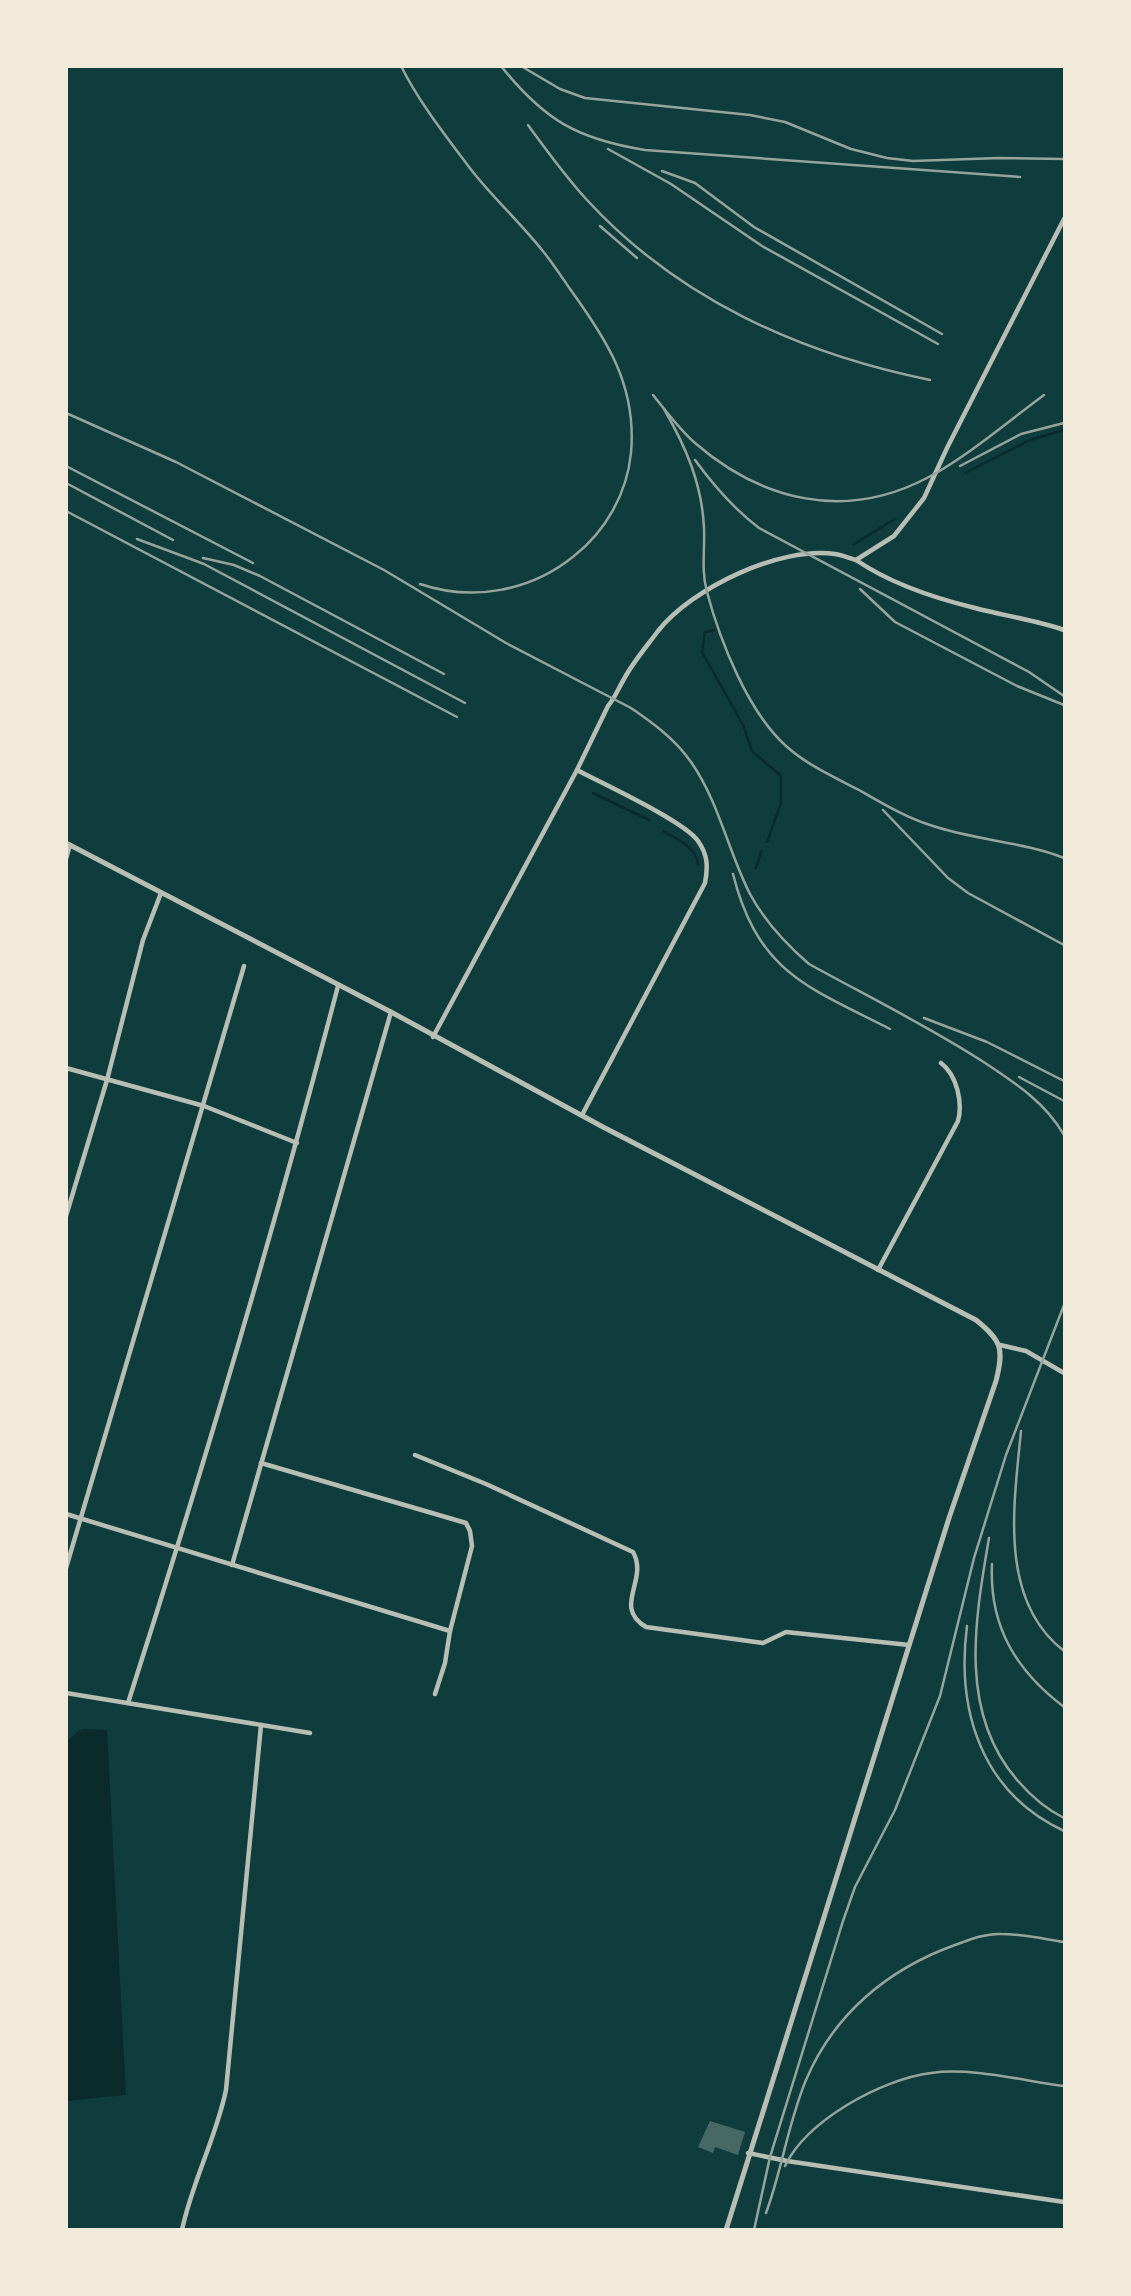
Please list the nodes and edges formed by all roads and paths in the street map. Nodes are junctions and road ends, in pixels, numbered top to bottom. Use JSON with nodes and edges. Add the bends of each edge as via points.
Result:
{"nodes":[{"id":1,"x":1065,"y":219,"type":"edge"},
{"id":2,"x":856,"y":560,"type":"junction"},
{"id":3,"x":1065,"y":630,"type":"edge"},
{"id":4,"x":577,"y":770,"type":"junction"},
{"id":5,"x":68,"y":844,"type":"edge"},
{"id":6,"x":66,"y":859,"type":"edge"},
{"id":7,"x":161,"y":894,"type":"junction"},
{"id":8,"x":244,"y":966,"type":"dead end"},
{"id":9,"x":338,"y":986,"type":"junction"},
{"id":10,"x":391,"y":1012,"type":"junction"},
{"id":11,"x":433,"y":1037,"type":"junction"},
{"id":12,"x":941,"y":1063,"type":"dead end"},
{"id":13,"x":66,"y":1069,"type":"edge"},
{"id":14,"x":107,"y":1080,"type":"junction"},
{"id":15,"x":204,"y":1106,"type":"junction"},
{"id":16,"x":582,"y":1115,"type":"junction"},
{"id":17,"x":297,"y":1143,"type":"junction"},
{"id":18,"x":66,"y":1216,"type":"edge"},
{"id":19,"x":877,"y":1271,"type":"junction"},
{"id":20,"x":1000,"y":1345,"type":"junction"},
{"id":21,"x":1065,"y":1373,"type":"edge"},
{"id":22,"x":415,"y":1455,"type":"dead end"},
{"id":23,"x":261,"y":1463,"type":"junction"},
{"id":24,"x":66,"y":1514,"type":"edge"},
{"id":25,"x":82,"y":1518,"type":"junction"},
{"id":26,"x":178,"y":1548,"type":"junction"},
{"id":27,"x":232,"y":1565,"type":"junction"},
{"id":28,"x":66,"y":1568,"type":"edge"},
{"id":29,"x":450,"y":1631,"type":"junction"},
{"id":30,"x":909,"y":1645,"type":"junction"},
{"id":31,"x":66,"y":1693,"type":"edge"},
{"id":32,"x":435,"y":1694,"type":"dead end"},
{"id":33,"x":128,"y":1703,"type":"junction"},
{"id":34,"x":261,"y":1725,"type":"junction"},
{"id":35,"x":310,"y":1733,"type":"dead end"},
{"id":36,"x":748,"y":2153,"type":"junction"},
{"id":37,"x":1065,"y":2202,"type":"edge"},
{"id":38,"x":182,"y":2230,"type":"edge"},
{"id":39,"x":726,"y":2230,"type":"edge"}],
"edges":[{"from":1,"to":2,"type":"street","via":[[924,498],[894,536]]},
{"from":2,"to":3,"type":"street","via":[[938,598]]},
{"from":2,"to":4,"type":"street","via":[[834,554],[763,563],[706,590],[678,611],[625,677]]},
{"from":4,"to":11,"type":"street"},
{"from":4,"to":16,"type":"street","via":[[690,832],[706,854],[708,866],[705,883]]},
{"from":5,"to":6,"type":"street"},
{"from":5,"to":7,"type":"street"},
{"from":7,"to":9,"type":"street"},
{"from":7,"to":14,"type":"street","via":[[143,940]]},
{"from":8,"to":15,"type":"street"},
{"from":9,"to":10,"type":"street"},
{"from":9,"to":17,"type":"street"},
{"from":10,"to":11,"type":"street"},
{"from":10,"to":23,"type":"street"},
{"from":11,"to":16,"type":"street"},
{"from":12,"to":19,"type":"street","via":[[951,1073],[960,1103],[958,1121]]},
{"from":13,"to":14,"type":"street"},
{"from":14,"to":15,"type":"street"},
{"from":14,"to":18,"type":"street"},
{"from":15,"to":17,"type":"street"},
{"from":15,"to":25,"type":"street"},
{"from":16,"to":19,"type":"street"},
{"from":17,"to":26,"type":"street"},
{"from":19,"to":20,"type":"street","via":[[976,1320]]},
{"from":20,"to":21,"type":"street","via":[[1026,1351]]},
{"from":20,"to":30,"type":"street","via":[[996,1381]]},
{"from":22,"to":30,"type":"street","via":[[633,1552],[637,1572],[630,1607],[636,1621],[646,1627],[763,1643],[786,1632]]},
{"from":23,"to":27,"type":"street"},
{"from":23,"to":29,"type":"street","via":[[466,1523],[472,1546]]},
{"from":24,"to":25,"type":"street"},
{"from":25,"to":26,"type":"street"},
{"from":25,"to":28,"type":"street"},
{"from":26,"to":27,"type":"street"},
{"from":26,"to":33,"type":"street"},
{"from":27,"to":29,"type":"street"},
{"from":29,"to":32,"type":"street"},
{"from":30,"to":36,"type":"street"},
{"from":31,"to":33,"type":"street"},
{"from":33,"to":34,"type":"street"},
{"from":34,"to":35,"type":"street"},
{"from":34,"to":38,"type":"street","via":[[226,2090],[220,2121]]},
{"from":36,"to":37,"type":"street"},
{"from":36,"to":39,"type":"street"}]}
